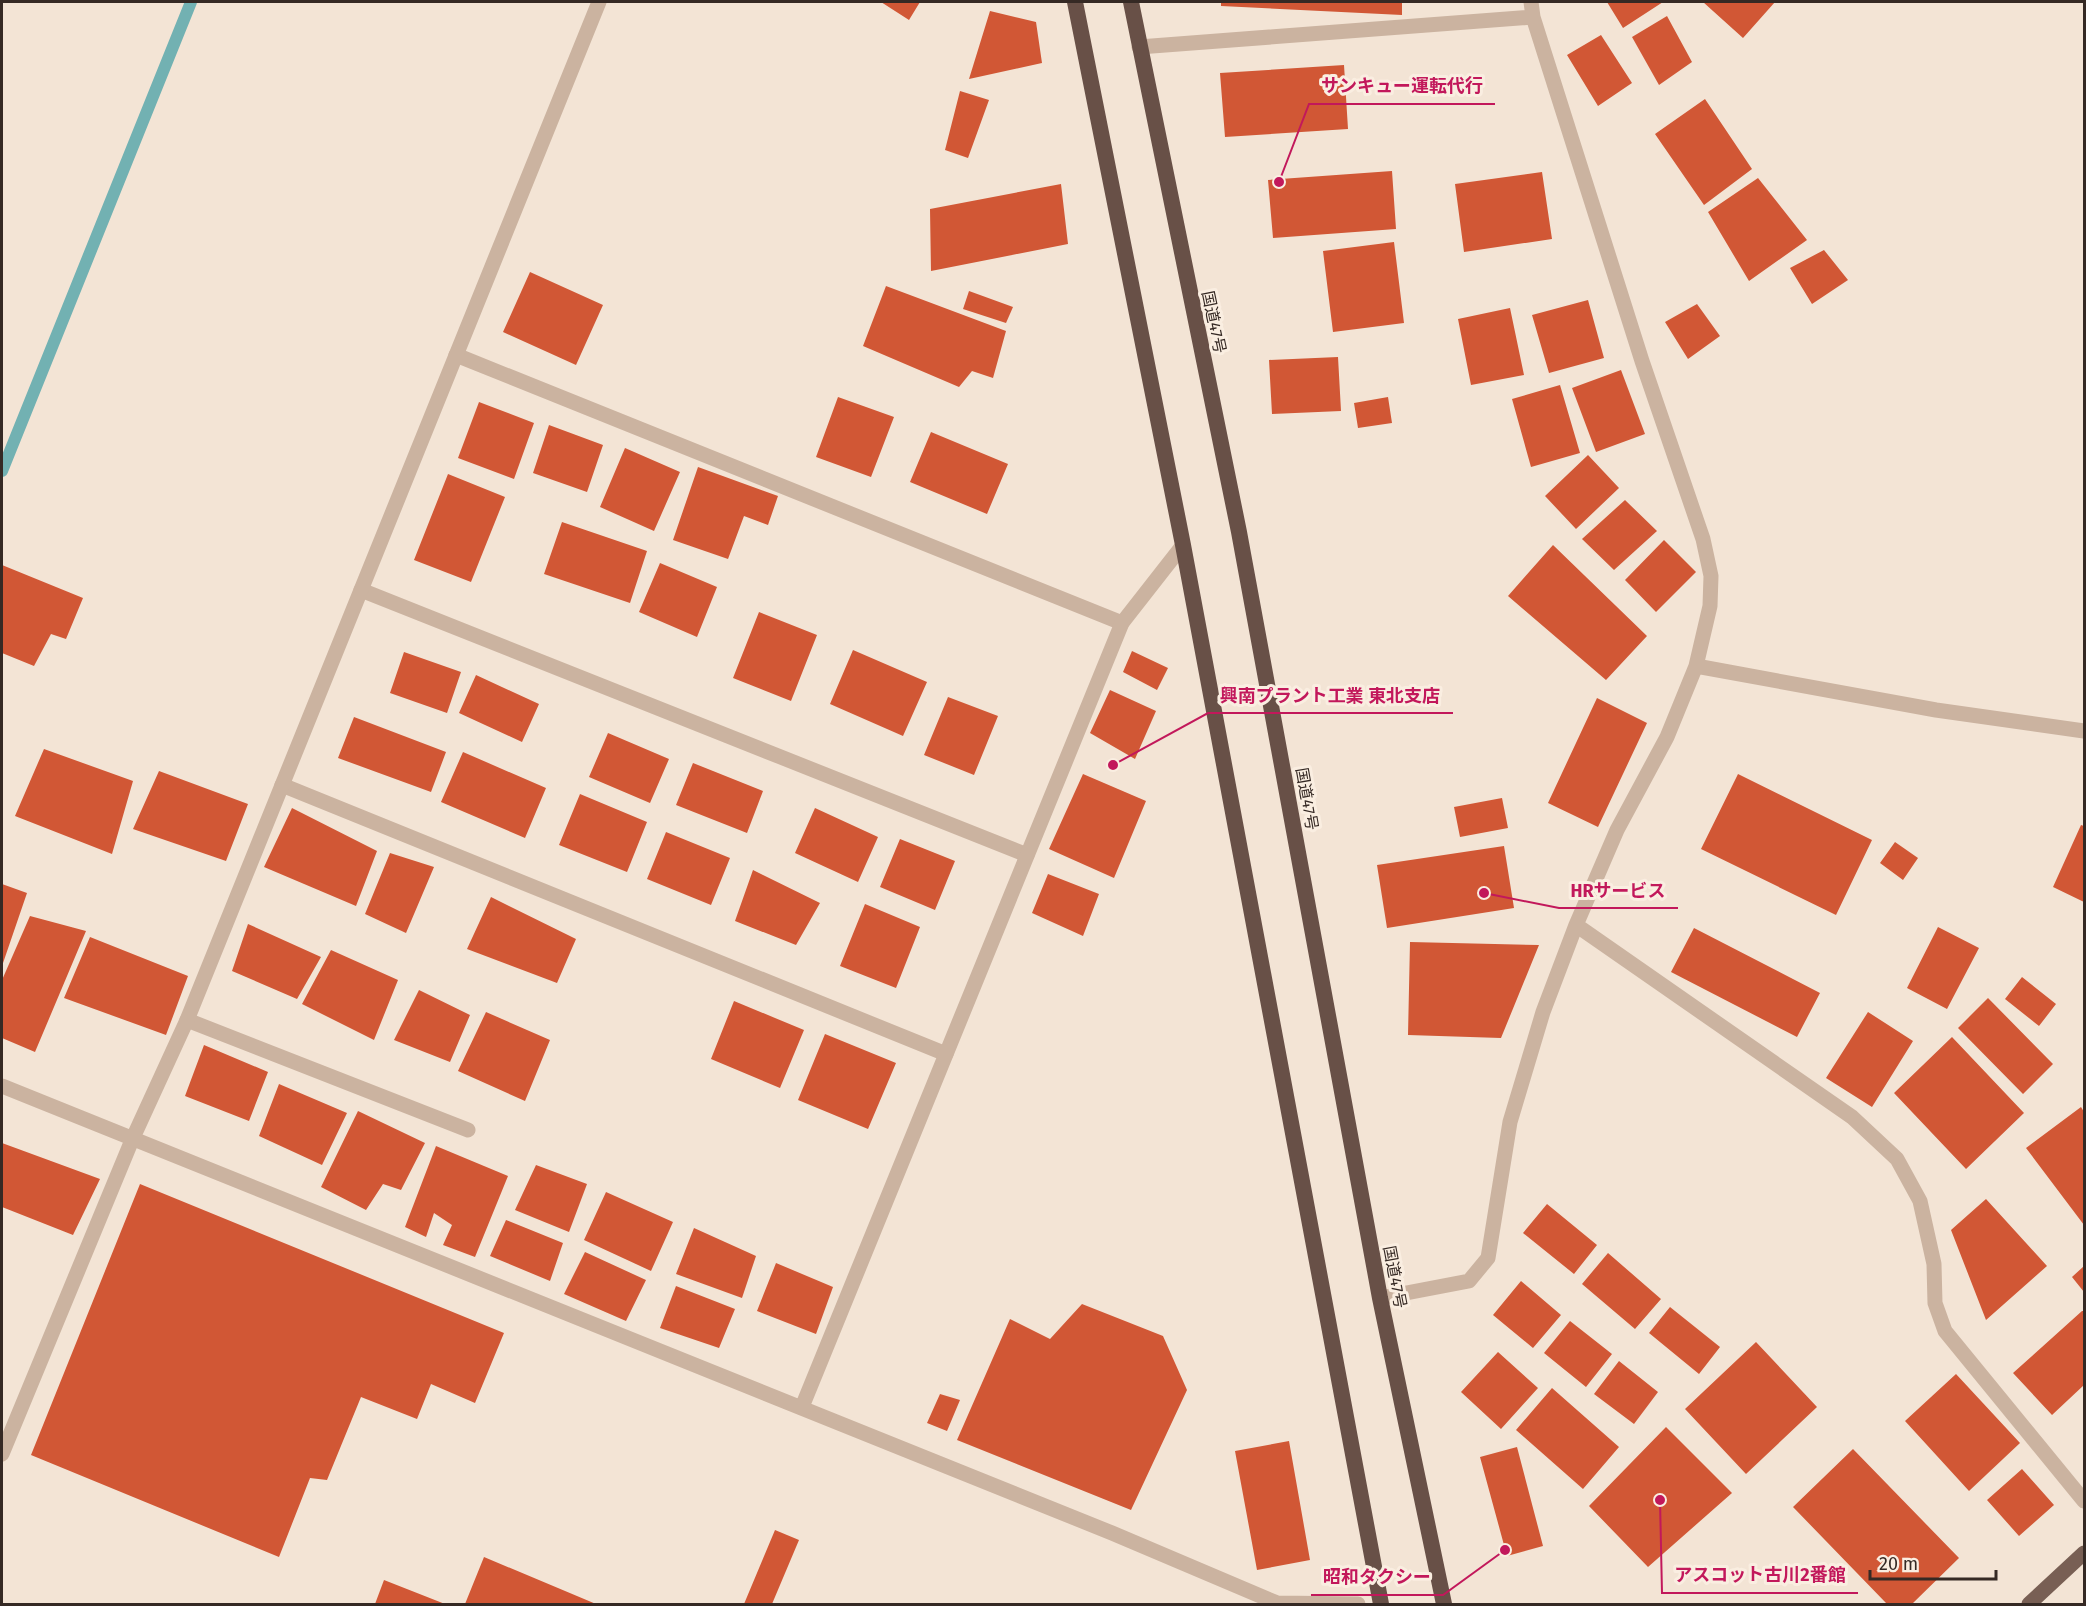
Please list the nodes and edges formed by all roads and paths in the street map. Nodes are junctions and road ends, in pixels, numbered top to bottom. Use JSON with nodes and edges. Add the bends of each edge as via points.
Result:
{"nodes":[{"id":1,"x":599,"y":2,"type":"edge"},
{"id":2,"x":1075,"y":2,"type":"edge"},
{"id":3,"x":1131,"y":2,"type":"edge"},
{"id":4,"x":1531,"y":2,"type":"edge"},
{"id":5,"x":1533,"y":17,"type":"junction"},
{"id":6,"x":1139,"y":47,"type":"junction"},
{"id":7,"x":456,"y":355,"type":"junction"},
{"id":8,"x":1184,"y":545,"type":"junction"},
{"id":9,"x":361,"y":590,"type":"junction"},
{"id":10,"x":1122,"y":623,"type":"junction"},
{"id":11,"x":1696,"y":666,"type":"junction"},
{"id":12,"x":2085,"y":731,"type":"edge"},
{"id":13,"x":282,"y":785,"type":"junction"},
{"id":14,"x":1027,"y":855,"type":"junction"},
{"id":15,"x":1576,"y":925,"type":"junction"},
{"id":16,"x":187,"y":1020,"type":"junction"},
{"id":17,"x":946,"y":1054,"type":"junction"},
{"id":18,"x":2,"y":1086,"type":"edge"},
{"id":19,"x":468,"y":1130,"type":"dead end"},
{"id":20,"x":132,"y":1140,"type":"junction"},
{"id":21,"x":1380,"y":1298,"type":"junction"},
{"id":22,"x":802,"y":1407,"type":"junction"},
{"id":23,"x":2,"y":1454,"type":"edge"},
{"id":24,"x":2085,"y":1501,"type":"edge"},
{"id":25,"x":2085,"y":1553,"type":"edge"},
{"id":26,"x":1358,"y":1605,"type":"edge"},
{"id":27,"x":1381,"y":1605,"type":"edge"},
{"id":28,"x":1444,"y":1605,"type":"edge"},
{"id":29,"x":2030,"y":1605,"type":"edge"}],
"edges":[{"from":1,"to":7,"type":"street"},
{"from":2,"to":8,"type":"highway"},
{"from":3,"to":6,"type":"highway","name":"国道47号"},
{"from":4,"to":5,"type":"street"},
{"from":5,"to":6,"type":"street"},
{"from":5,"to":11,"type":"street","via":[[1703,539],[1711,576],[1710,606]]},
{"from":6,"to":21,"type":"highway","name":"国道47号","via":[[1239,532]]},
{"from":7,"to":9,"type":"street"},
{"from":7,"to":10,"type":"street"},
{"from":8,"to":10,"type":"street"},
{"from":8,"to":27,"type":"highway"},
{"from":9,"to":13,"type":"street"},
{"from":9,"to":14,"type":"street"},
{"from":10,"to":14,"type":"street"},
{"from":11,"to":12,"type":"street","via":[[1936,710]]},
{"from":11,"to":15,"type":"street","via":[[1667,737],[1617,830]]},
{"from":13,"to":16,"type":"street"},
{"from":13,"to":17,"type":"street"},
{"from":14,"to":17,"type":"street"},
{"from":15,"to":21,"type":"street","via":[[1543,1012],[1510,1122],[1488,1258],[1469,1281]]},
{"from":15,"to":24,"type":"street","via":[[1851,1117],[1897,1159],[1920,1201],[1934,1264],[1935,1304],[1945,1330]]},
{"from":16,"to":19,"type":"street"},
{"from":16,"to":20,"type":"street"},
{"from":17,"to":22,"type":"street"},
{"from":18,"to":20,"type":"street"},
{"from":20,"to":22,"type":"street"},
{"from":20,"to":23,"type":"street"},
{"from":21,"to":28,"type":"highway","name":"国道47号"},
{"from":22,"to":26,"type":"street","via":[[1277,1603]]},
{"from":25,"to":29,"type":"main road"}]}
